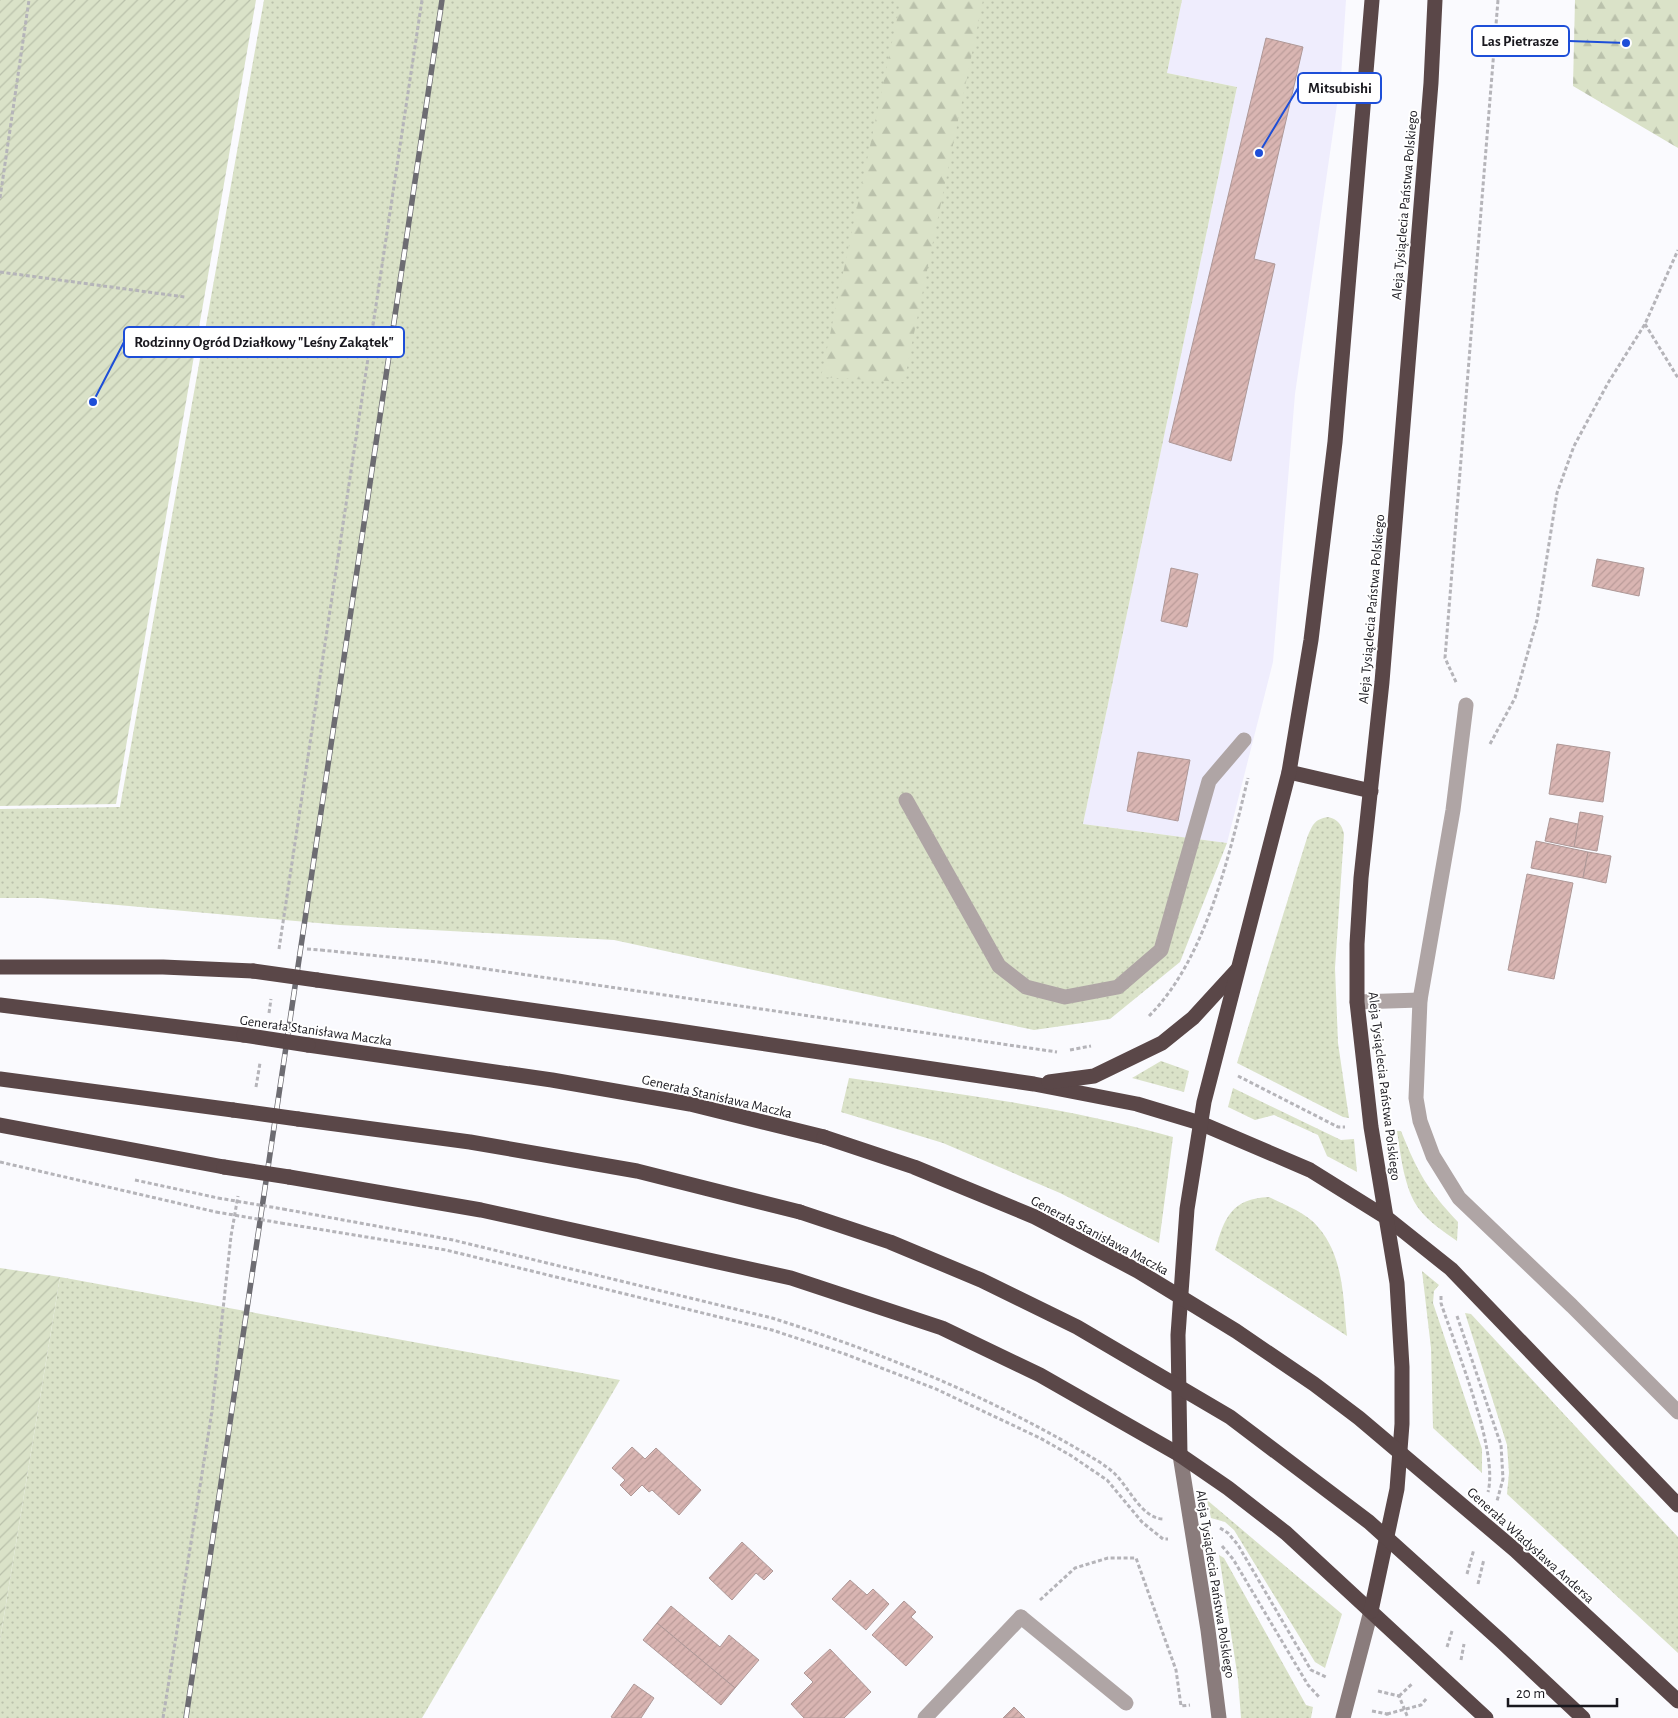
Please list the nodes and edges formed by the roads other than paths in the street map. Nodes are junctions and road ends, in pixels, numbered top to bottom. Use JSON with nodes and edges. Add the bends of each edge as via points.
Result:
{"nodes":[{"id":1,"x":1372,"y":0,"type":"edge"},
{"id":2,"x":1435,"y":0,"type":"edge"},
{"id":3,"x":1466,"y":705,"type":"road end"},
{"id":4,"x":1244,"y":740,"type":"dead end"},
{"id":5,"x":1289,"y":772,"type":"junction"},
{"id":6,"x":1371,"y":791,"type":"junction"},
{"id":7,"x":906,"y":800,"type":"dead end"},
{"id":8,"x":0,"y":967,"type":"edge"},
{"id":9,"x":1238,"y":968,"type":"junction"},
{"id":10,"x":1420,"y":1000,"type":"junction"},
{"id":11,"x":1357,"y":1002,"type":"junction"},
{"id":12,"x":0,"y":1004,"type":"edge"},
{"id":13,"x":0,"y":1079,"type":"edge"},
{"id":14,"x":1034,"y":1084,"type":"junction"},
{"id":15,"x":1200,"y":1123,"type":"junction"},
{"id":16,"x":0,"y":1125,"type":"edge"},
{"id":17,"x":1387,"y":1218,"type":"junction"},
{"id":18,"x":1678,"y":1412,"type":"edge"},
{"id":19,"x":1359,"y":1418,"type":"joint"},
{"id":20,"x":1180,"y":1455,"type":"junction"},
{"id":21,"x":1678,"y":1504,"type":"edge"},
{"id":22,"x":1371,"y":1611,"type":"junction"},
{"id":23,"x":1678,"y":1700,"type":"edge"},
{"id":24,"x":1126,"y":1703,"type":"dead end"},
{"id":25,"x":1344,"y":1712,"type":"edge"},
{"id":26,"x":925,"y":1718,"type":"edge"},
{"id":27,"x":1219,"y":1718,"type":"edge"},
{"id":28,"x":1486,"y":1718,"type":"edge"},
{"id":29,"x":1583,"y":1718,"type":"edge"}],
"edges":[{"from":1,"to":5,"type":"highway","via":[[1347,322],[1325,540]]},
{"from":2,"to":6,"type":"highway","name":"Aleja Tysiąclecia Państwa Polskiego"},
{"from":3,"to":10,"type":"street","via":[[1453,810]]},
{"from":4,"to":7,"type":"street","via":[[1209,781],[1161,950],[1118,987],[1065,997],[1026,987],[999,966]]},
{"from":5,"to":6,"type":"highway"},
{"from":5,"to":9,"type":"highway"},
{"from":6,"to":11,"type":"highway","name":"Aleja Tysiąclecia Państwa Polskiego","via":[[1361,878]]},
{"from":8,"to":14,"type":"highway","bridge":true,"via":[[163,967],[253,972]]},
{"from":9,"to":14,"type":"highway","via":[[1193,1018],[1162,1043],[1094,1076]]},
{"from":9,"to":15,"type":"highway"},
{"from":10,"to":11,"type":"street"},
{"from":10,"to":18,"type":"street","via":[[1416,1098],[1420,1120],[1429,1147],[1459,1198]]},
{"from":11,"to":17,"type":"highway","name":"Aleja Tysiąclecia Państwa Polskiego","via":[[1371,1127]]},
{"from":12,"to":19,"type":"highway","name":"Generała Stanisława Maczka","bridge":true,"via":[[552,1080],[690,1104],[824,1137],[914,1167],[1035,1217],[1138,1271],[1236,1330]]},
{"from":13,"to":29,"type":"highway","bridge":true,"via":[[470,1142],[637,1171],[800,1212],[908,1250],[981,1280],[1077,1327],[1230,1417],[1382,1534]]},
{"from":14,"to":15,"type":"highway","via":[[1137,1104]]},
{"from":15,"to":17,"type":"highway","via":[[1310,1170]]},
{"from":15,"to":20,"type":"highway","via":[[1187,1209],[1179,1315]]},
{"from":16,"to":20,"type":"highway","bridge":true,"via":[[481,1210],[791,1278],[942,1328],[1040,1375]]},
{"from":17,"to":21,"type":"highway","via":[[1452,1269]]},
{"from":17,"to":22,"type":"highway","name":"Aleja Tysiąclecia Państwa Polskiego","via":[[1397,1284],[1402,1424],[1397,1489]]},
{"from":19,"to":23,"type":"highway","name":"Generała Władysława Andersa","bridge":true,"via":[[1514,1550]]},
{"from":20,"to":22,"type":"highway","via":[[1286,1533]]},
{"from":20,"to":27,"type":"main road","name":"Aleja Tysiąclecia Państwa Polskiego"},
{"from":22,"to":25,"type":"main road"},
{"from":22,"to":28,"type":"highway"},
{"from":24,"to":26,"type":"street","via":[[1020,1617]]}]}
